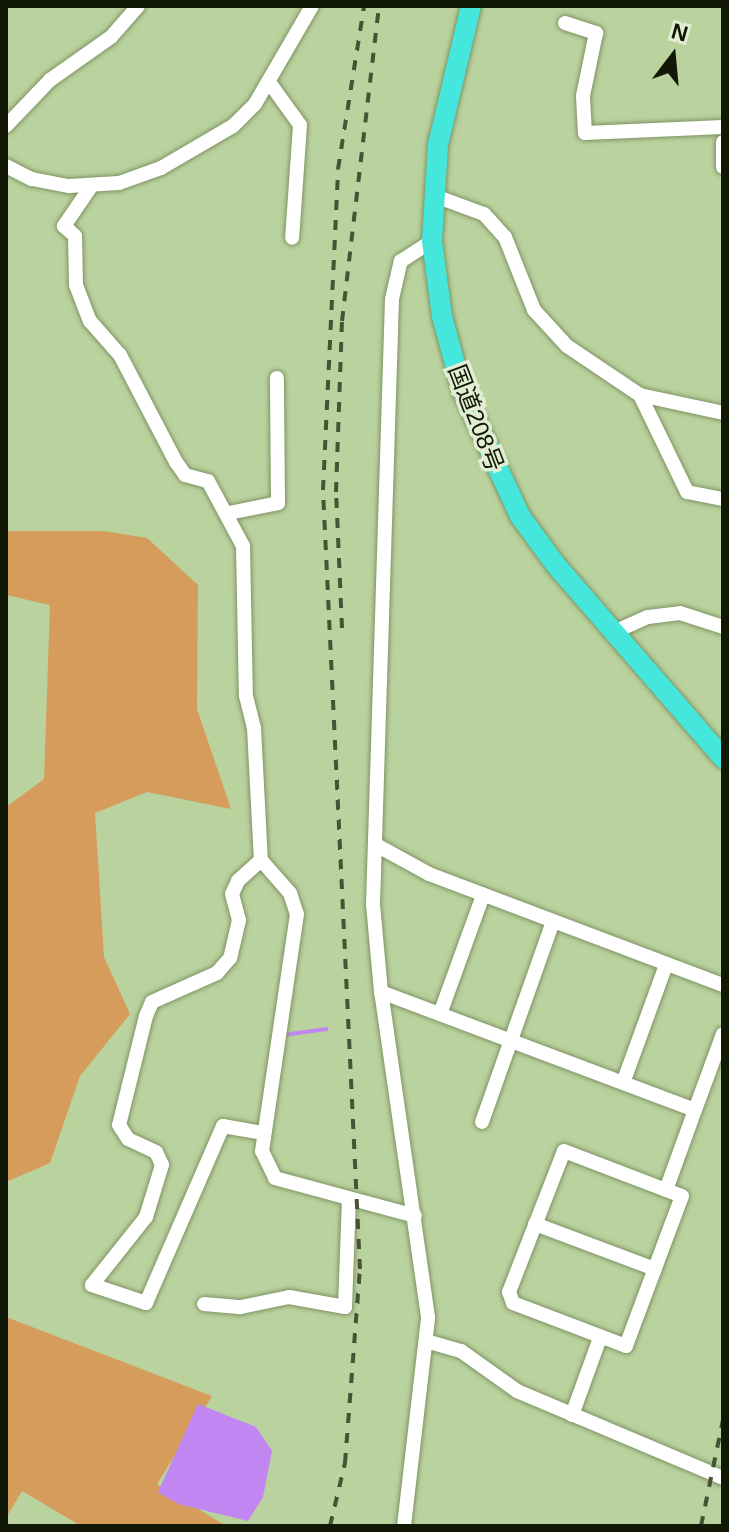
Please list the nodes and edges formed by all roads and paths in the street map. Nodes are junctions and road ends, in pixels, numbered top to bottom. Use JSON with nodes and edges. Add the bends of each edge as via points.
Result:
{"nodes":[{"id":1,"x":138,"y":6,"type":"edge"},
{"id":2,"x":312,"y":6,"type":"edge"},
{"id":3,"x":471,"y":6,"type":"edge"},
{"id":4,"x":565,"y":23,"type":"dead end"},
{"id":5,"x":269,"y":82,"type":"junction"},
{"id":6,"x":6,"y":126,"type":"edge"},
{"id":7,"x":723,"y":127,"type":"edge"},
{"id":8,"x":723,"y":142,"type":"edge"},
{"id":9,"x":6,"y":166,"type":"edge"},
{"id":10,"x":723,"y":167,"type":"edge"},
{"id":11,"x":92,"y":185,"type":"junction"},
{"id":12,"x":435,"y":196,"type":"junction"},
{"id":13,"x":292,"y":238,"type":"dead end"},
{"id":14,"x":432,"y":241,"type":"junction"},
{"id":15,"x":277,"y":378,"type":"dead end"},
{"id":16,"x":640,"y":395,"type":"junction"},
{"id":17,"x":723,"y":413,"type":"edge"},
{"id":18,"x":723,"y":499,"type":"edge"},
{"id":19,"x":229,"y":513,"type":"junction"},
{"id":20,"x":723,"y":627,"type":"edge"},
{"id":21,"x":614,"y":632,"type":"junction"},
{"id":22,"x":723,"y":758,"type":"edge"},
{"id":23,"x":378,"y":846,"type":"junction"},
{"id":24,"x":261,"y":860,"type":"junction"},
{"id":25,"x":483,"y":895,"type":"junction"},
{"id":26,"x":553,"y":922,"type":"junction"},
{"id":27,"x":666,"y":965,"type":"junction"},
{"id":28,"x":723,"y":985,"type":"edge"},
{"id":29,"x":381,"y":992,"type":"junction"},
{"id":30,"x":440,"y":1014,"type":"junction"},
{"id":31,"x":723,"y":1034,"type":"edge"},
{"id":32,"x":512,"y":1041,"type":"junction"},
{"id":33,"x":623,"y":1083,"type":"junction"},
{"id":34,"x":695,"y":1110,"type":"junction"},
{"id":35,"x":482,"y":1122,"type":"dead end"},
{"id":36,"x":263,"y":1133,"type":"junction"},
{"id":37,"x":666,"y":1190,"type":"junction"},
{"id":38,"x":349,"y":1200,"type":"junction"},
{"id":39,"x":415,"y":1216,"type":"junction"},
{"id":40,"x":535,"y":1224,"type":"junction"},
{"id":41,"x":655,"y":1269,"type":"junction"},
{"id":42,"x":204,"y":1304,"type":"dead end"},
{"id":43,"x":600,"y":1338,"type":"junction"},
{"id":44,"x":426,"y":1341,"type":"junction"},
{"id":45,"x":572,"y":1415,"type":"junction"},
{"id":46,"x":723,"y":1478,"type":"edge"},
{"id":47,"x":404,"y":1526,"type":"edge"}],
"edges":[{"from":1,"to":6,"type":"street","via":[[111,37],[50,80]]},
{"from":2,"to":5,"type":"street"},
{"from":3,"to":12,"type":"highway","name":"国道208号","via":[[438,145]]},
{"from":4,"to":7,"type":"street","via":[[596,33],[583,96],[585,133]]},
{"from":5,"to":11,"type":"street","via":[[233,126],[161,168]]},
{"from":5,"to":13,"type":"street","via":[[300,125]]},
{"from":8,"to":10,"type":"street"},
{"from":9,"to":11,"type":"street","via":[[32,179]]},
{"from":11,"to":19,"type":"street","via":[[64,226],[75,236],[76,285],[90,321],[120,355],[185,475],[208,481]]},
{"from":12,"to":14,"type":"highway","name":"国道208号"},
{"from":12,"to":16,"type":"street","via":[[484,214],[505,237],[534,310],[567,346]]},
{"from":14,"to":21,"type":"highway","name":"国道208号","via":[[442,316],[462,390],[495,472],[555,564]]},
{"from":14,"to":23,"type":"street","via":[[401,261],[392,299]]},
{"from":15,"to":19,"type":"street","via":[[278,503]]},
{"from":16,"to":17,"type":"street"},
{"from":16,"to":18,"type":"street","via":[[687,492]]},
{"from":19,"to":24,"type":"street","via":[[243,546],[246,696],[254,728]]},
{"from":20,"to":21,"type":"street","via":[[680,613],[648,617]]},
{"from":21,"to":22,"type":"highway","name":"国道208号"},
{"from":23,"to":25,"type":"street"},
{"from":23,"to":29,"type":"street","via":[[373,904]]},
{"from":24,"to":36,"type":"street","via":[[290,893],[297,914]]},
{"from":24,"to":36,"type":"street","via":[[232,894],[239,920],[230,958],[217,973],[152,1002],[146,1016],[119,1125],[128,1139],[156,1152],[162,1165],[146,1217],[92,1285],[146,1303],[223,1126]]},
{"from":25,"to":26,"type":"street"},
{"from":25,"to":30,"type":"street"},
{"from":26,"to":27,"type":"street"},
{"from":26,"to":32,"type":"street"},
{"from":27,"to":28,"type":"street"},
{"from":27,"to":33,"type":"street"},
{"from":29,"to":30,"type":"street"},
{"from":29,"to":39,"type":"street"},
{"from":30,"to":32,"type":"street"},
{"from":31,"to":34,"type":"street"},
{"from":32,"to":33,"type":"street"},
{"from":32,"to":35,"type":"street"},
{"from":33,"to":34,"type":"street"},
{"from":34,"to":37,"type":"street"},
{"from":36,"to":38,"type":"street","via":[[262,1151],[275,1178]]},
{"from":37,"to":40,"type":"street","via":[[564,1151]]},
{"from":37,"to":41,"type":"street","via":[[682,1196]]},
{"from":38,"to":39,"type":"street"},
{"from":38,"to":42,"type":"street","via":[[345,1307],[289,1297],[241,1307]]},
{"from":39,"to":44,"type":"street","via":[[428,1317]]},
{"from":40,"to":41,"type":"street"},
{"from":40,"to":43,"type":"street","via":[[509,1292],[513,1303]]},
{"from":41,"to":43,"type":"street","via":[[626,1346]]},
{"from":43,"to":45,"type":"street"},
{"from":44,"to":45,"type":"street","via":[[461,1351],[517,1391]]},
{"from":44,"to":47,"type":"street"},
{"from":45,"to":46,"type":"street"}]}
